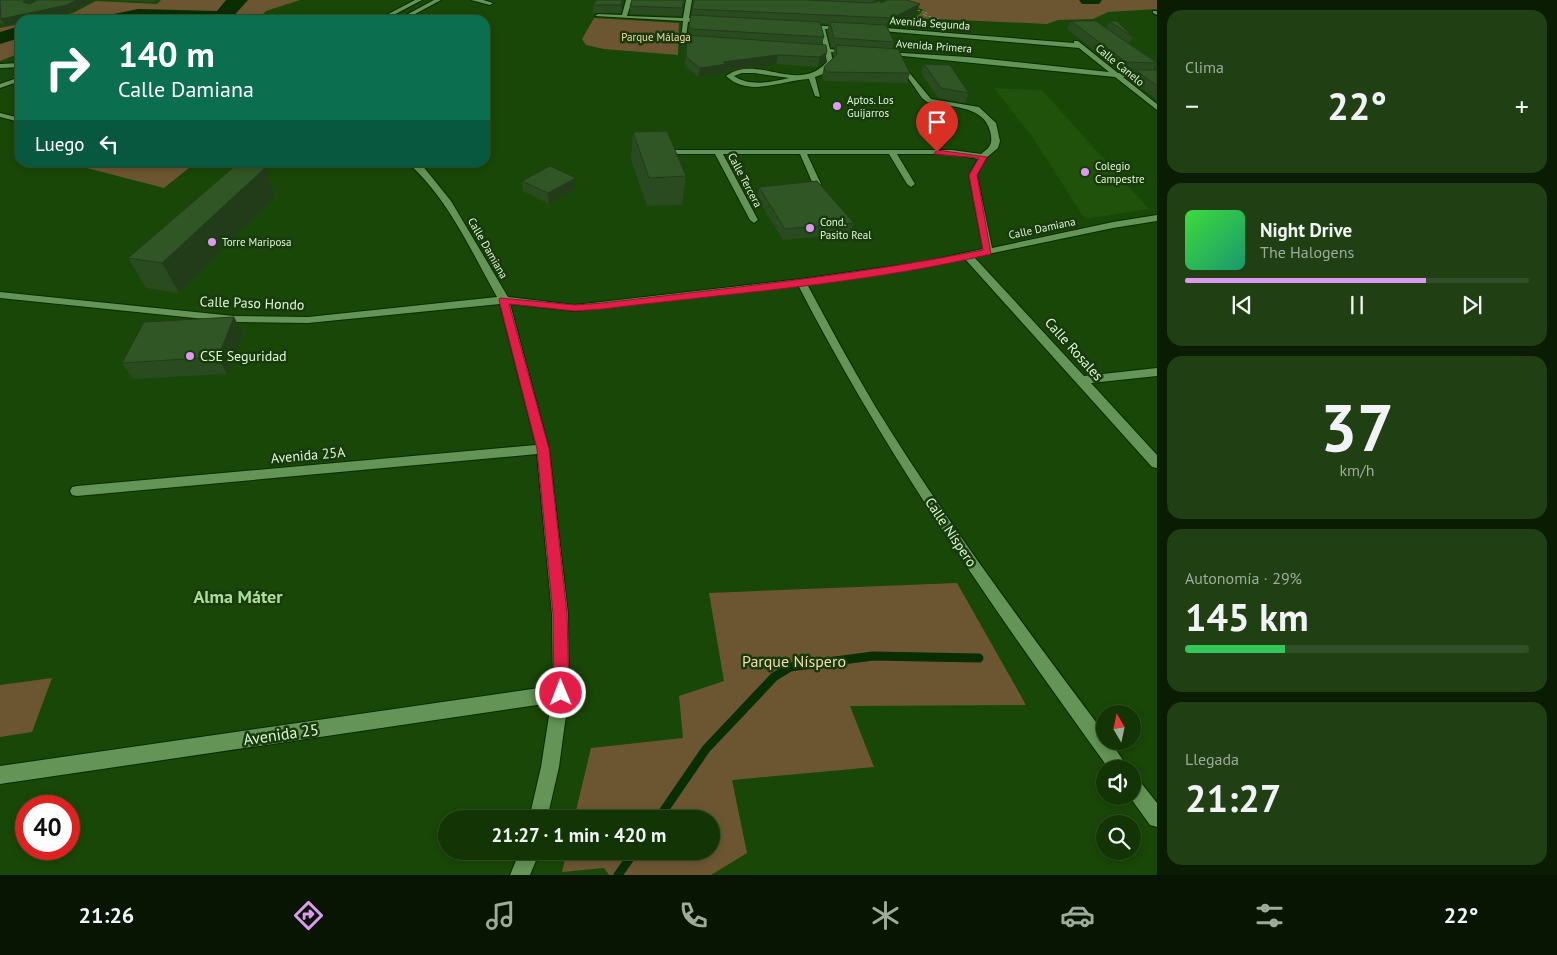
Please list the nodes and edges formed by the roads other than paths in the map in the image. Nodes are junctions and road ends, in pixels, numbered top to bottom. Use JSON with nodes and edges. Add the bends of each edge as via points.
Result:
{"nodes":[{"id":1,"x":420,"y":0,"type":"edge"},
{"id":2,"x":438,"y":0,"type":"edge"},
{"id":3,"x":474,"y":0,"type":"edge"},
{"id":4,"x":629,"y":0,"type":"edge"},
{"id":5,"x":689,"y":0,"type":"edge"},
{"id":6,"x":490,"y":2,"type":"dead end"},
{"id":7,"x":390,"y":15,"type":"edge"},
{"id":8,"x":410,"y":15,"type":"edge"},
{"id":9,"x":598,"y":16,"type":"edge"},
{"id":10,"x":624,"y":17,"type":"junction"},
{"id":11,"x":686,"y":20,"type":"junction"},
{"id":12,"x":705,"y":21,"type":"edge"},
{"id":13,"x":793,"y":25,"type":"edge"},
{"id":14,"x":822,"y":26,"type":"junction"},
{"id":15,"x":856,"y":28,"type":"edge"},
{"id":16,"x":865,"y":29,"type":"edge"},
{"id":17,"x":1070,"y":37,"type":"dead end"},
{"id":18,"x":710,"y":44,"type":"edge"},
{"id":19,"x":1081,"y":46,"type":"junction"},
{"id":20,"x":807,"y":49,"type":"edge"},
{"id":21,"x":827,"y":50,"type":"junction"},
{"id":22,"x":862,"y":52,"type":"edge"},
{"id":23,"x":880,"y":53,"type":"edge"},
{"id":24,"x":15,"y":65,"type":"edge"},
{"id":25,"x":0,"y":66,"type":"edge"},
{"id":26,"x":1150,"y":66,"type":"edge"},
{"id":27,"x":1157,"y":71,"type":"edge"},
{"id":28,"x":907,"y":72,"type":"edge"},
{"id":29,"x":811,"y":75,"type":"junction"},
{"id":30,"x":1116,"y":75,"type":"junction"},
{"id":31,"x":1157,"y":76,"type":"edge"},
{"id":32,"x":800,"y":78,"type":"junction"},
{"id":33,"x":15,"y":81,"type":"edge"},
{"id":34,"x":0,"y":86,"type":"edge"},
{"id":35,"x":818,"y":96,"type":"dead end"},
{"id":36,"x":1157,"y":108,"type":"edge"},
{"id":37,"x":0,"y":115,"type":"edge"},
{"id":38,"x":15,"y":119,"type":"edge"},
{"id":39,"x":717,"y":151,"type":"junction"},
{"id":40,"x":802,"y":151,"type":"junction"},
{"id":41,"x":664,"y":152,"type":"edge"},
{"id":42,"x":892,"y":152,"type":"junction"},
{"id":43,"x":983,"y":157,"type":"junction"},
{"id":44,"x":419,"y":167,"type":"edge"},
{"id":45,"x":818,"y":184,"type":"edge"},
{"id":46,"x":911,"y":184,"type":"dead end"},
{"id":47,"x":1157,"y":218,"type":"edge"},
{"id":48,"x":754,"y":220,"type":"dead end"},
{"id":49,"x":988,"y":252,"type":"junction"},
{"id":50,"x":968,"y":256,"type":"junction"},
{"id":51,"x":802,"y":282,"type":"junction"},
{"id":52,"x":0,"y":294,"type":"edge"},
{"id":53,"x":504,"y":300,"type":"junction"},
{"id":54,"x":1157,"y":372,"type":"edge"},
{"id":55,"x":1082,"y":380,"type":"junction"},
{"id":56,"x":543,"y":449,"type":"junction"},
{"id":57,"x":1157,"y":463,"type":"edge"},
{"id":58,"x":77,"y":491,"type":"dead end"},
{"id":59,"x":561,"y":693,"type":"junction"},
{"id":60,"x":1114,"y":760,"type":"edge"},
{"id":61,"x":0,"y":775,"type":"edge"},
{"id":62,"x":1141,"y":797,"type":"edge"},
{"id":63,"x":540,"y":810,"type":"edge"},
{"id":64,"x":1157,"y":818,"type":"edge"},
{"id":65,"x":526,"y":860,"type":"edge"},
{"id":66,"x":520,"y":875,"type":"edge"}],
"edges":[{"from":1,"to":7,"type":"street"},
{"from":2,"to":8,"type":"street"},
{"from":3,"to":6,"type":"street"},
{"from":4,"to":10,"type":"street"},
{"from":5,"to":11,"type":"street"},
{"from":9,"to":10,"type":"street"},
{"from":10,"to":11,"type":"street"},
{"from":11,"to":12,"type":"street"},
{"from":11,"to":18,"type":"street","via":[[683,38]]},
{"from":13,"to":14,"type":"street"},
{"from":14,"to":15,"type":"street"},
{"from":14,"to":21,"type":"street"},
{"from":16,"to":19,"type":"street","name":"Avenida Segunda"},
{"from":17,"to":19,"type":"street","name":"Calle Canelo"},
{"from":19,"to":30,"type":"street","name":"Calle Canelo"},
{"from":20,"to":21,"type":"street"},
{"from":21,"to":22,"type":"street"},
{"from":21,"to":29,"type":"street","via":[[830,62],[827,67]]},
{"from":23,"to":30,"type":"street","name":"Avenida Primera"},
{"from":24,"to":25,"type":"street"},
{"from":26,"to":27,"type":"street"},
{"from":28,"to":43,"type":"street","via":[[924,98],[933,103],[976,109],[989,119],[996,141],[994,148]]},
{"from":29,"to":32,"type":"street"},
{"from":29,"to":35,"type":"street"},
{"from":30,"to":31,"type":"street","name":"Avenida Primera"},
{"from":30,"to":36,"type":"street","name":"Calle Canelo"},
{"from":32,"to":32,"type":"street","via":[[753,84],[729,76],[754,72]]},
{"from":33,"to":34,"type":"street"},
{"from":37,"to":38,"type":"street"},
{"from":39,"to":40,"type":"street"},
{"from":39,"to":41,"type":"street"},
{"from":39,"to":48,"type":"street","name":"Calle Tercera"},
{"from":40,"to":42,"type":"street"},
{"from":40,"to":45,"type":"street"},
{"from":42,"to":43,"type":"street","via":[[952,152]]},
{"from":42,"to":46,"type":"street"},
{"from":43,"to":49,"type":"street","via":[[973,175]]},
{"from":44,"to":53,"type":"street","name":"Calle Damiana","via":[[447,201]]},
{"from":47,"to":49,"type":"street","name":"Calle Damiana"},
{"from":49,"to":50,"type":"street","name":"Calle Damiana"},
{"from":50,"to":51,"type":"street","name":"Calle Damiana"},
{"from":50,"to":55,"type":"street","name":"Calle Rosales"},
{"from":51,"to":53,"type":"street","name":"Calle Damiana","via":[[575,308]]},
{"from":51,"to":60,"type":"street","name":"Calle Níspero","via":[[832,343],[945,525]]},
{"from":52,"to":53,"type":"street","name":"Calle Paso Hondo","via":[[234,318],[308,320]]},
{"from":53,"to":56,"type":"street"},
{"from":54,"to":55,"type":"street"},
{"from":55,"to":57,"type":"street","name":"Calle Rosales"},
{"from":56,"to":58,"type":"street","name":"Avenida 25A"},
{"from":56,"to":59,"type":"street","via":[[560,614]]},
{"from":59,"to":61,"type":"street","name":"Avenida 25"},
{"from":59,"to":63,"type":"street"},
{"from":62,"to":64,"type":"street"},
{"from":65,"to":66,"type":"street"}]}
